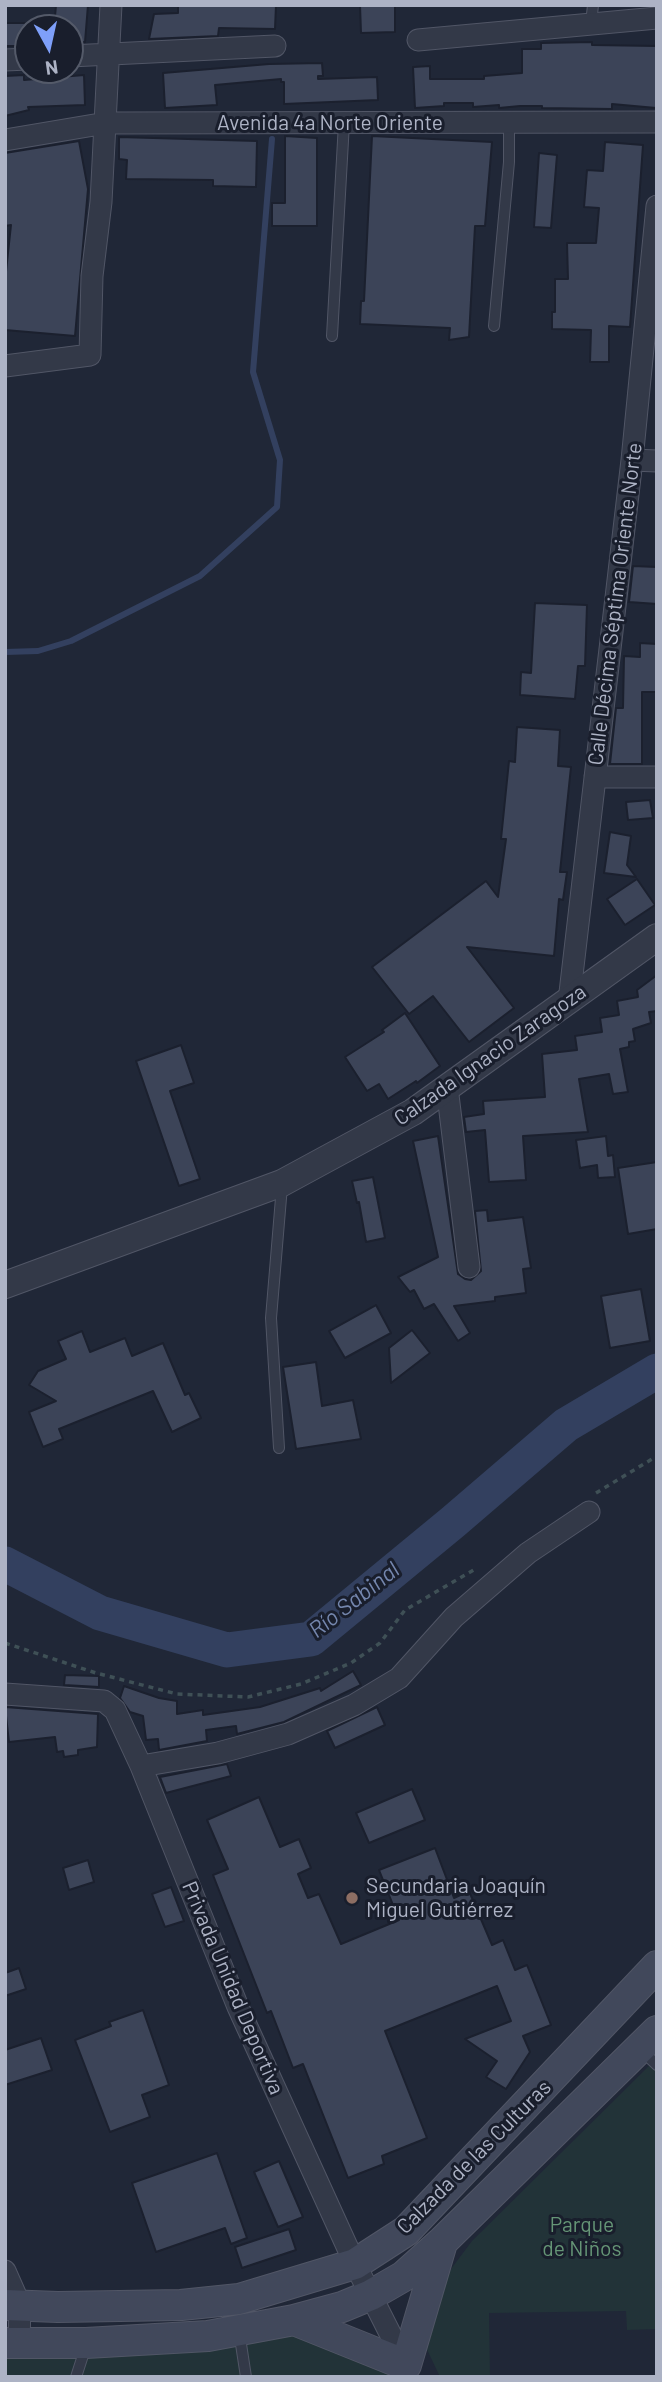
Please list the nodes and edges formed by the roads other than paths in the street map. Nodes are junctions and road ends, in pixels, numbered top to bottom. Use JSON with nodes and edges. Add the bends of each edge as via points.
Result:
{"nodes":[{"id":1,"x":111,"y":5,"type":"edge"},
{"id":2,"x":592,"y":15,"type":"edge"},
{"id":3,"x":657,"y":18,"type":"edge"},
{"id":4,"x":418,"y":40,"type":"dead end"},
{"id":5,"x":275,"y":46,"type":"dead end"},
{"id":6,"x":109,"y":54,"type":"junction"},
{"id":7,"x":84,"y":55,"type":"edge"},
{"id":8,"x":509,"y":122,"type":"junction"},
{"id":9,"x":657,"y":122,"type":"edge"},
{"id":10,"x":106,"y":123,"type":"junction"},
{"id":11,"x":344,"y":123,"type":"junction"},
{"id":12,"x":5,"y":140,"type":"edge"},
{"id":13,"x":657,"y":206,"type":"edge"},
{"id":14,"x":495,"y":326,"type":"dead end"},
{"id":15,"x":332,"y":336,"type":"dead end"},
{"id":16,"x":5,"y":366,"type":"edge"},
{"id":17,"x":632,"y":460,"type":"junction"},
{"id":18,"x":657,"y":461,"type":"edge"},
{"id":19,"x":595,"y":777,"type":"junction"},
{"id":20,"x":657,"y":777,"type":"edge"},
{"id":21,"x":657,"y":937,"type":"edge"},
{"id":22,"x":569,"y":1001,"type":"junction"},
{"id":23,"x":447,"y":1087,"type":"junction"},
{"id":24,"x":282,"y":1183,"type":"junction"},
{"id":25,"x":469,"y":1267,"type":"dead end"},
{"id":26,"x":5,"y":1285,"type":"edge"},
{"id":27,"x":279,"y":1448,"type":"dead end"},
{"id":28,"x":589,"y":1512,"type":"dead end"},
{"id":29,"x":5,"y":1694,"type":"edge"},
{"id":30,"x":141,"y":1766,"type":"junction"},
{"id":31,"x":657,"y":1966,"type":"edge"},
{"id":32,"x":651,"y":2048,"type":"edge"},
{"id":33,"x":442,"y":2242,"type":"junction"},
{"id":34,"x":355,"y":2264,"type":"junction"},
{"id":35,"x":5,"y":2271,"type":"edge"},
{"id":36,"x":370,"y":2295,"type":"junction"},
{"id":37,"x":13,"y":2305,"type":"edge"},
{"id":38,"x":294,"y":2320,"type":"junction"},
{"id":39,"x":239,"y":2331,"type":"junction"},
{"id":40,"x":12,"y":2343,"type":"edge"},
{"id":41,"x":86,"y":2343,"type":"junction"},
{"id":42,"x":409,"y":2371,"type":"edge"},
{"id":43,"x":76,"y":2377,"type":"edge"},
{"id":44,"x":246,"y":2377,"type":"edge"}],
"edges":[{"from":1,"to":6,"type":"street"},
{"from":2,"to":3,"type":"street"},
{"from":2,"to":4,"type":"street"},
{"from":5,"to":6,"type":"street"},
{"from":6,"to":7,"type":"street"},
{"from":6,"to":10,"type":"street"},
{"from":8,"to":9,"type":"street","name":"Avenida 4a Norte Oriente"},
{"from":8,"to":11,"type":"street","name":"Avenida 4a Norte Oriente"},
{"from":8,"to":14,"type":"lane"},
{"from":10,"to":11,"type":"street","name":"Avenida 4a Norte Oriente"},
{"from":10,"to":12,"type":"street","name":"Avenida 4a Norte Oriente"},
{"from":10,"to":16,"type":"street","via":[[90,355]]},
{"from":11,"to":15,"type":"lane"},
{"from":13,"to":17,"type":"street","name":"Calle Décima Séptima Oriente Norte"},
{"from":17,"to":18,"type":"street"},
{"from":17,"to":19,"type":"street","name":"Calle Décima Séptima Oriente Norte"},
{"from":19,"to":20,"type":"street"},
{"from":19,"to":22,"type":"street","name":"Calle Décima Séptima Oriente Norte"},
{"from":21,"to":22,"type":"street","name":"Calzada Ignacio Zaragoza"},
{"from":22,"to":23,"type":"street","name":"Calzada Ignacio Zaragoza"},
{"from":23,"to":24,"type":"street","name":"Calzada Ignacio Zaragoza","via":[[413,1112]]},
{"from":23,"to":25,"type":"street"},
{"from":24,"to":26,"type":"street","name":"Calzada Ignacio Zaragoza"},
{"from":24,"to":27,"type":"lane","via":[[271,1318]]},
{"from":28,"to":30,"type":"street","via":[[528,1553],[454,1617],[399,1678],[354,1706],[288,1734],[218,1753]]},
{"from":29,"to":30,"type":"street","name":"Privada Unidad Deportiva","via":[[104,1702],[115,1710]]},
{"from":30,"to":34,"type":"street","name":"Privada Unidad Deportiva","via":[[238,2007]]},
{"from":31,"to":34,"type":"main road","name":"Calzada de las Culturas","via":[[405,2231]]},
{"from":32,"to":33,"type":"main road","name":"Calzada de las Culturas"},
{"from":33,"to":36,"type":"main road","name":"Calzada de las Culturas","via":[[404,2276]]},
{"from":33,"to":42,"type":"main road"},
{"from":34,"to":36,"type":"street","name":"Privada Unidad Deportiva"},
{"from":34,"to":37,"type":"main road","name":"Calzada de las Culturas","via":[[239,2299],[181,2305]]},
{"from":35,"to":37,"type":"street"},
{"from":36,"to":38,"type":"main road","name":"Calzada de las Culturas"},
{"from":36,"to":42,"type":"street","name":"Privada Unidad Deportiva"},
{"from":37,"to":40,"type":"street"},
{"from":38,"to":39,"type":"main road","name":"Calzada de las Culturas"},
{"from":38,"to":42,"type":"main road"},
{"from":39,"to":41,"type":"main road","name":"Calzada de las Culturas"},
{"from":39,"to":44,"type":"lane"},
{"from":40,"to":41,"type":"main road","name":"Calzada de las Culturas"},
{"from":41,"to":43,"type":"lane"}]}
